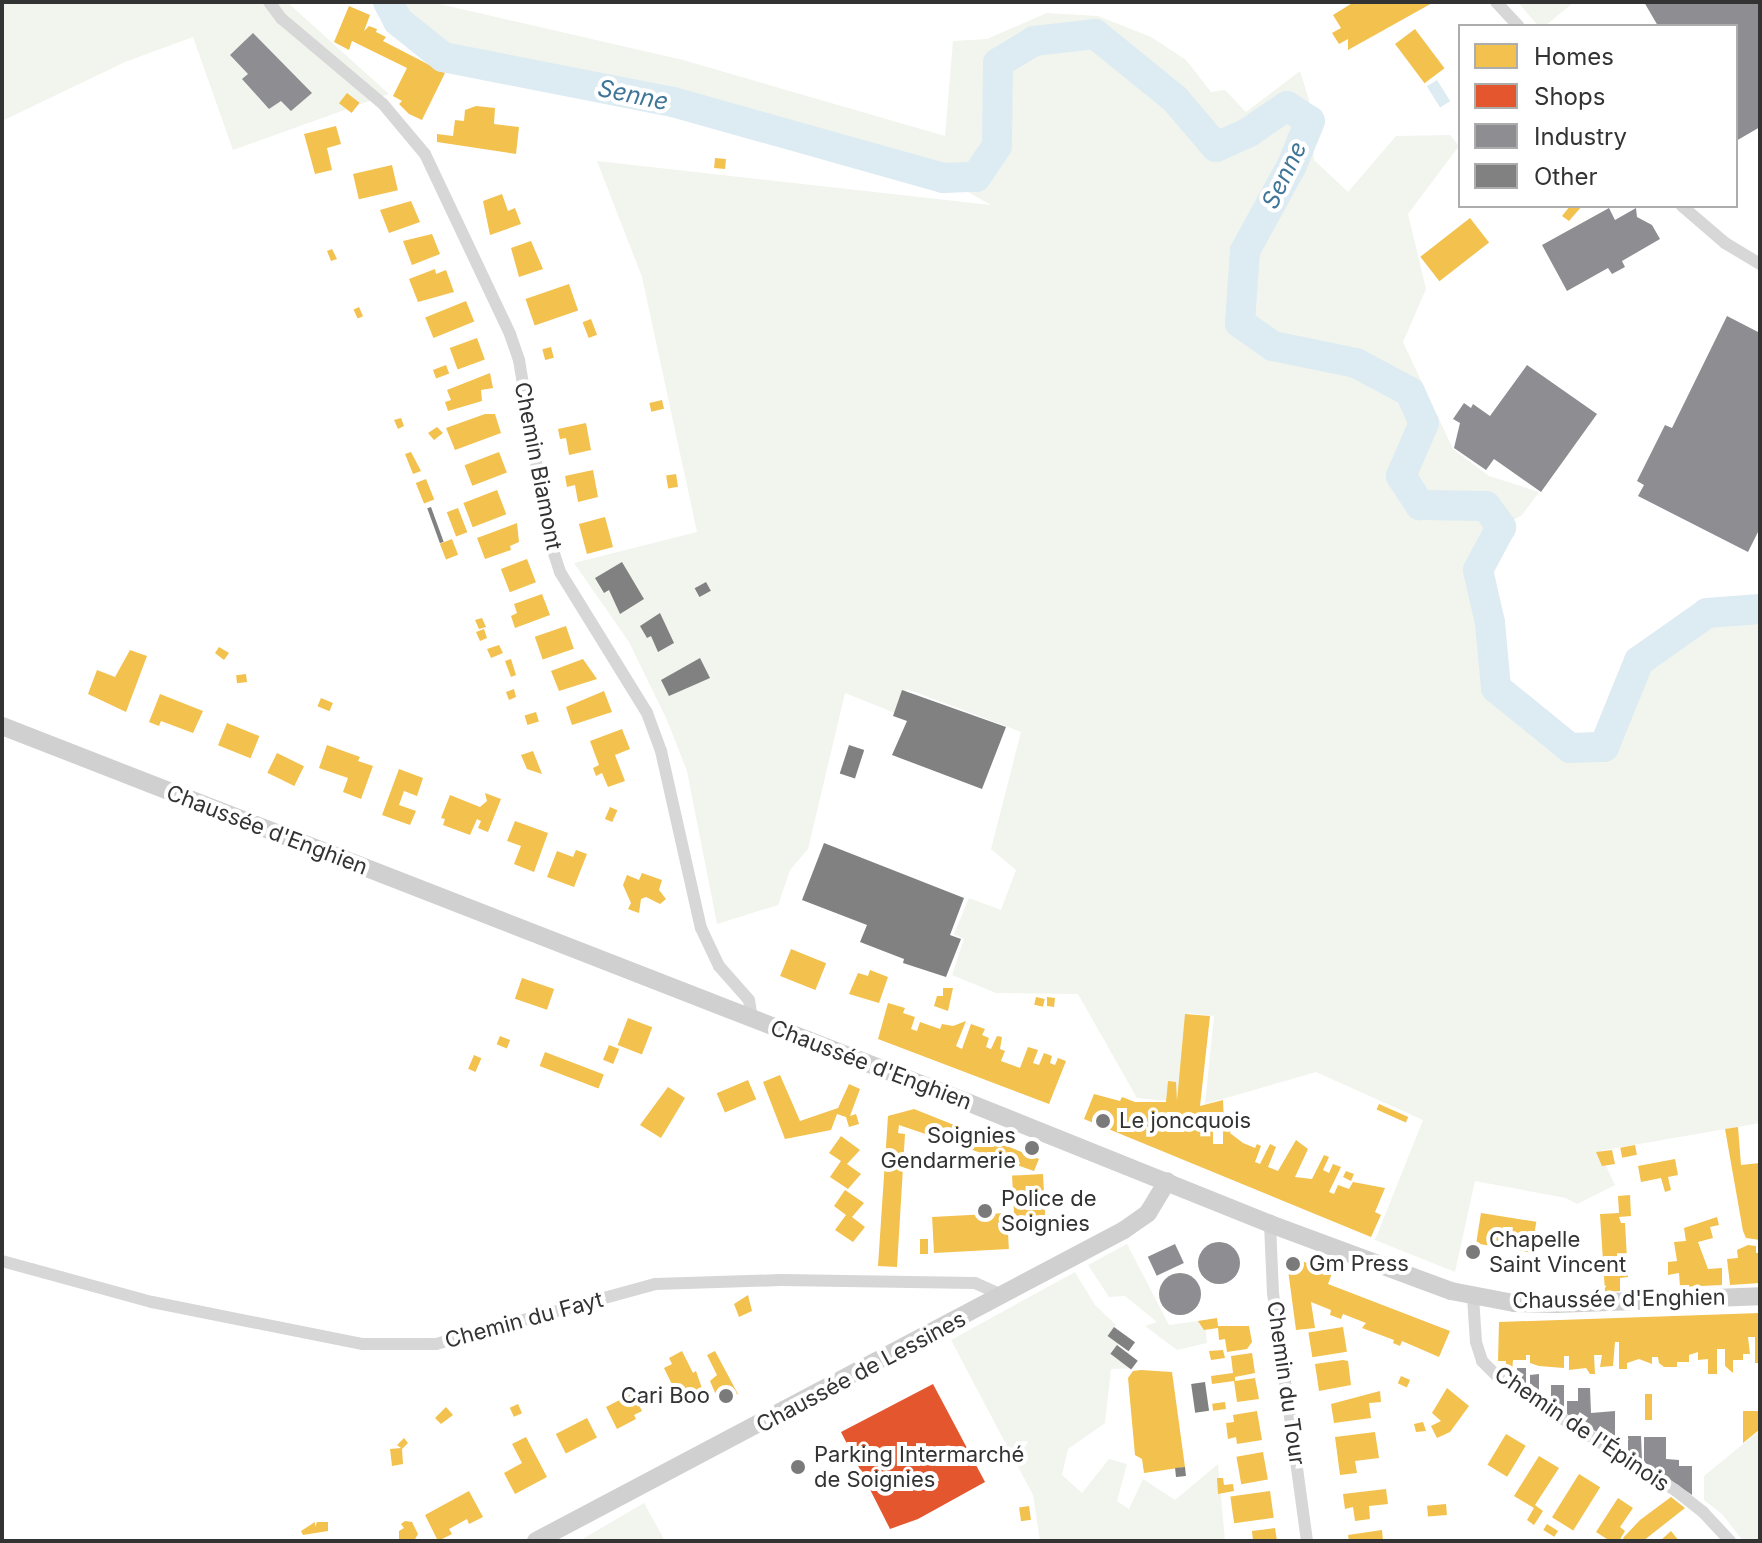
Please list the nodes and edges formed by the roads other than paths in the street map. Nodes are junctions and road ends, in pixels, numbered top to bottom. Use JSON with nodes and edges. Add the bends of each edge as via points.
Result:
{"nodes":[{"id":1,"x":269,"y":2,"type":"edge"},
{"id":2,"x":1496,"y":2,"type":"edge"},
{"id":3,"x":1516,"y":24,"type":"edge"},
{"id":4,"x":1684,"y":208,"type":"edge"},
{"id":5,"x":1760,"y":264,"type":"edge"},
{"id":6,"x":2,"y":726,"type":"edge"},
{"id":7,"x":752,"y":1018,"type":"junction"},
{"id":8,"x":1167,"y":1181,"type":"junction"},
{"id":9,"x":1270,"y":1224,"type":"junction"},
{"id":10,"x":2,"y":1261,"type":"edge"},
{"id":11,"x":1004,"y":1296,"type":"junction"},
{"id":12,"x":1760,"y":1296,"type":"edge"},
{"id":13,"x":1473,"y":1297,"type":"junction"},
{"id":14,"x":536,"y":1541,"type":"edge"},
{"id":15,"x":1307,"y":1541,"type":"edge"},
{"id":16,"x":1730,"y":1541,"type":"edge"}],
"edges":[{"from":1,"to":7,"type":"street","name":"Chemin Biamont","via":[[282,19],[383,104],[425,154],[519,360],[548,535],[560,572],[647,713],[661,751],[701,928],[719,966],[749,1000]]},
{"from":2,"to":3,"type":"street"},
{"from":4,"to":5,"type":"street"},
{"from":6,"to":7,"type":"main road","name":"Chaussée d'Enghien"},
{"from":7,"to":8,"type":"main road","name":"Chaussée d'Enghien"},
{"from":8,"to":9,"type":"main road","name":"Chaussée d'Enghien"},
{"from":8,"to":11,"type":"main road","name":"Chaussée de Lessines","via":[[1148,1213]]},
{"from":9,"to":13,"type":"main road","name":"Chaussée d'Enghien"},
{"from":9,"to":15,"type":"street","name":"Chemin du Tour","via":[[1273,1293]]},
{"from":10,"to":11,"type":"street","name":"Chemin du Fayt","via":[[152,1302],[363,1344],[436,1344],[655,1284],[975,1283]]},
{"from":11,"to":14,"type":"main road","name":"Chaussée de Lessines"},
{"from":12,"to":13,"type":"main road","name":"Chaussée d'Enghien","via":[[1556,1304]]},
{"from":13,"to":16,"type":"street","name":"Chemin de l'Épinois","via":[[1482,1361],[1500,1379],[1675,1490]]}]}
